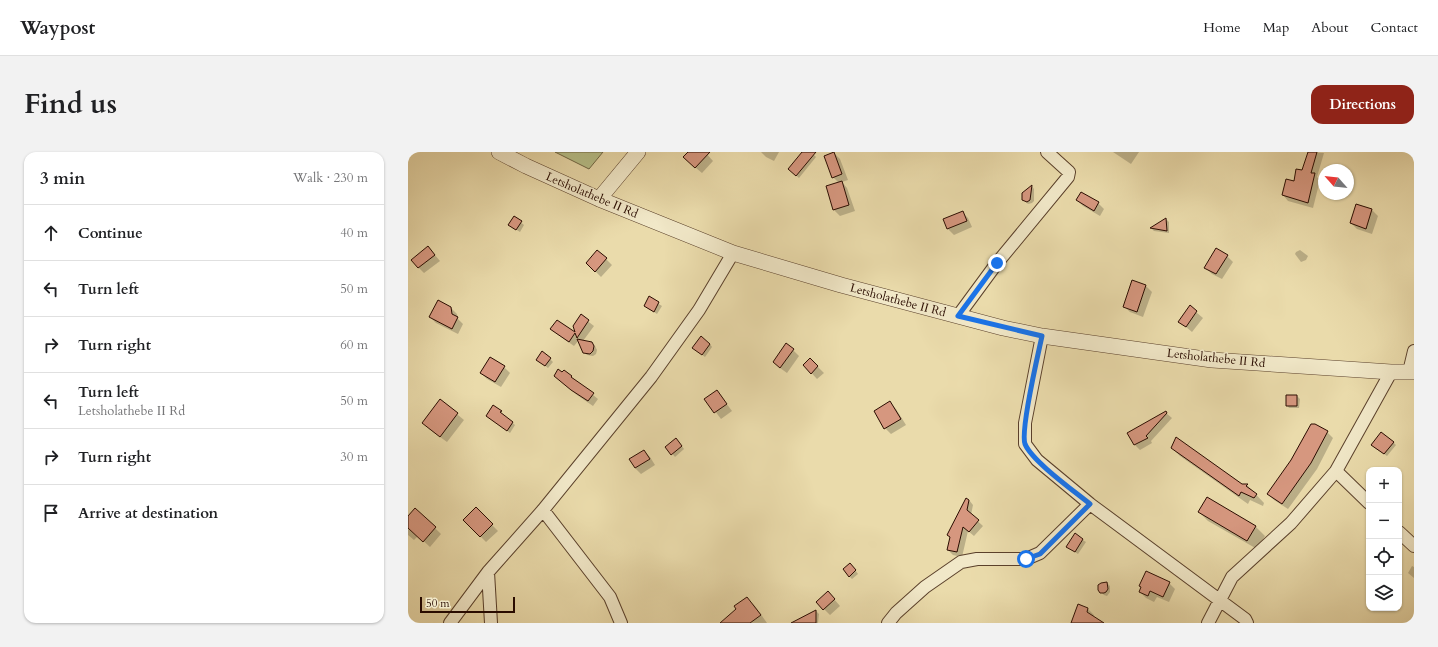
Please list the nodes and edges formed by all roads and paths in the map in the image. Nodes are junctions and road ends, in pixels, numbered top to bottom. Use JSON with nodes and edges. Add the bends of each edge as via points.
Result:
{"nodes":[{"id":1,"x":499,"y":152,"type":"edge"},
{"id":2,"x":638,"y":152,"type":"edge"},
{"id":3,"x":1047,"y":152,"type":"edge"},
{"id":4,"x":599,"y":199,"type":"junction"},
{"id":5,"x":733,"y":253,"type":"junction"},
{"id":6,"x":958,"y":316,"type":"junction"},
{"id":7,"x":1042,"y":336,"type":"junction"},
{"id":8,"x":1414,"y":351,"type":"edge"},
{"id":9,"x":1391,"y":372,"type":"junction"},
{"id":10,"x":1411,"y":372,"type":"edge"},
{"id":11,"x":1336,"y":471,"type":"junction"},
{"id":12,"x":1366,"y":500,"type":"edge"},
{"id":13,"x":1090,"y":504,"type":"junction"},
{"id":14,"x":543,"y":510,"type":"junction"},
{"id":15,"x":1402,"y":535,"type":"edge"},
{"id":16,"x":1414,"y":546,"type":"edge"},
{"id":17,"x":488,"y":572,"type":"junction"},
{"id":18,"x":1219,"y":600,"type":"junction"},
{"id":19,"x":450,"y":623,"type":"edge"},
{"id":20,"x":491,"y":623,"type":"edge"},
{"id":21,"x":621,"y":623,"type":"edge"},
{"id":22,"x":888,"y":623,"type":"edge"},
{"id":23,"x":1208,"y":623,"type":"edge"},
{"id":24,"x":1247,"y":623,"type":"edge"}],
"edges":[{"from":1,"to":4,"type":"street","name":"Letsholathebe II Rd"},
{"from":2,"to":4,"type":"street"},
{"from":3,"to":6,"type":"street","via":[[1069,172],[1068,177],[997,263]]},
{"from":4,"to":5,"type":"street","name":"Letsholathebe II Rd"},
{"from":5,"to":6,"type":"street","name":"Letsholathebe II Rd"},
{"from":5,"to":14,"type":"street","via":[[699,310],[651,377]]},
{"from":6,"to":7,"type":"street","name":"Letsholathebe II Rd"},
{"from":7,"to":9,"type":"street","name":"Letsholathebe II Rd","via":[[1212,360]]},
{"from":7,"to":13,"type":"street","via":[[1025,423],[1025,444],[1037,460]]},
{"from":8,"to":10,"type":"street"},
{"from":9,"to":10,"type":"street","name":"Letsholathebe II Rd"},
{"from":9,"to":11,"type":"street"},
{"from":11,"to":12,"type":"street"},
{"from":11,"to":18,"type":"street","via":[[1291,523],[1232,577]]},
{"from":13,"to":18,"type":"street"},
{"from":13,"to":22,"type":"street","via":[[1040,554],[1026,559],[977,559],[961,562],[925,587]]},
{"from":14,"to":17,"type":"street"},
{"from":14,"to":21,"type":"street","via":[[610,597]]},
{"from":15,"to":16,"type":"street"},
{"from":17,"to":19,"type":"street"},
{"from":17,"to":20,"type":"street"},
{"from":18,"to":23,"type":"street"},
{"from":18,"to":24,"type":"street"}]}
